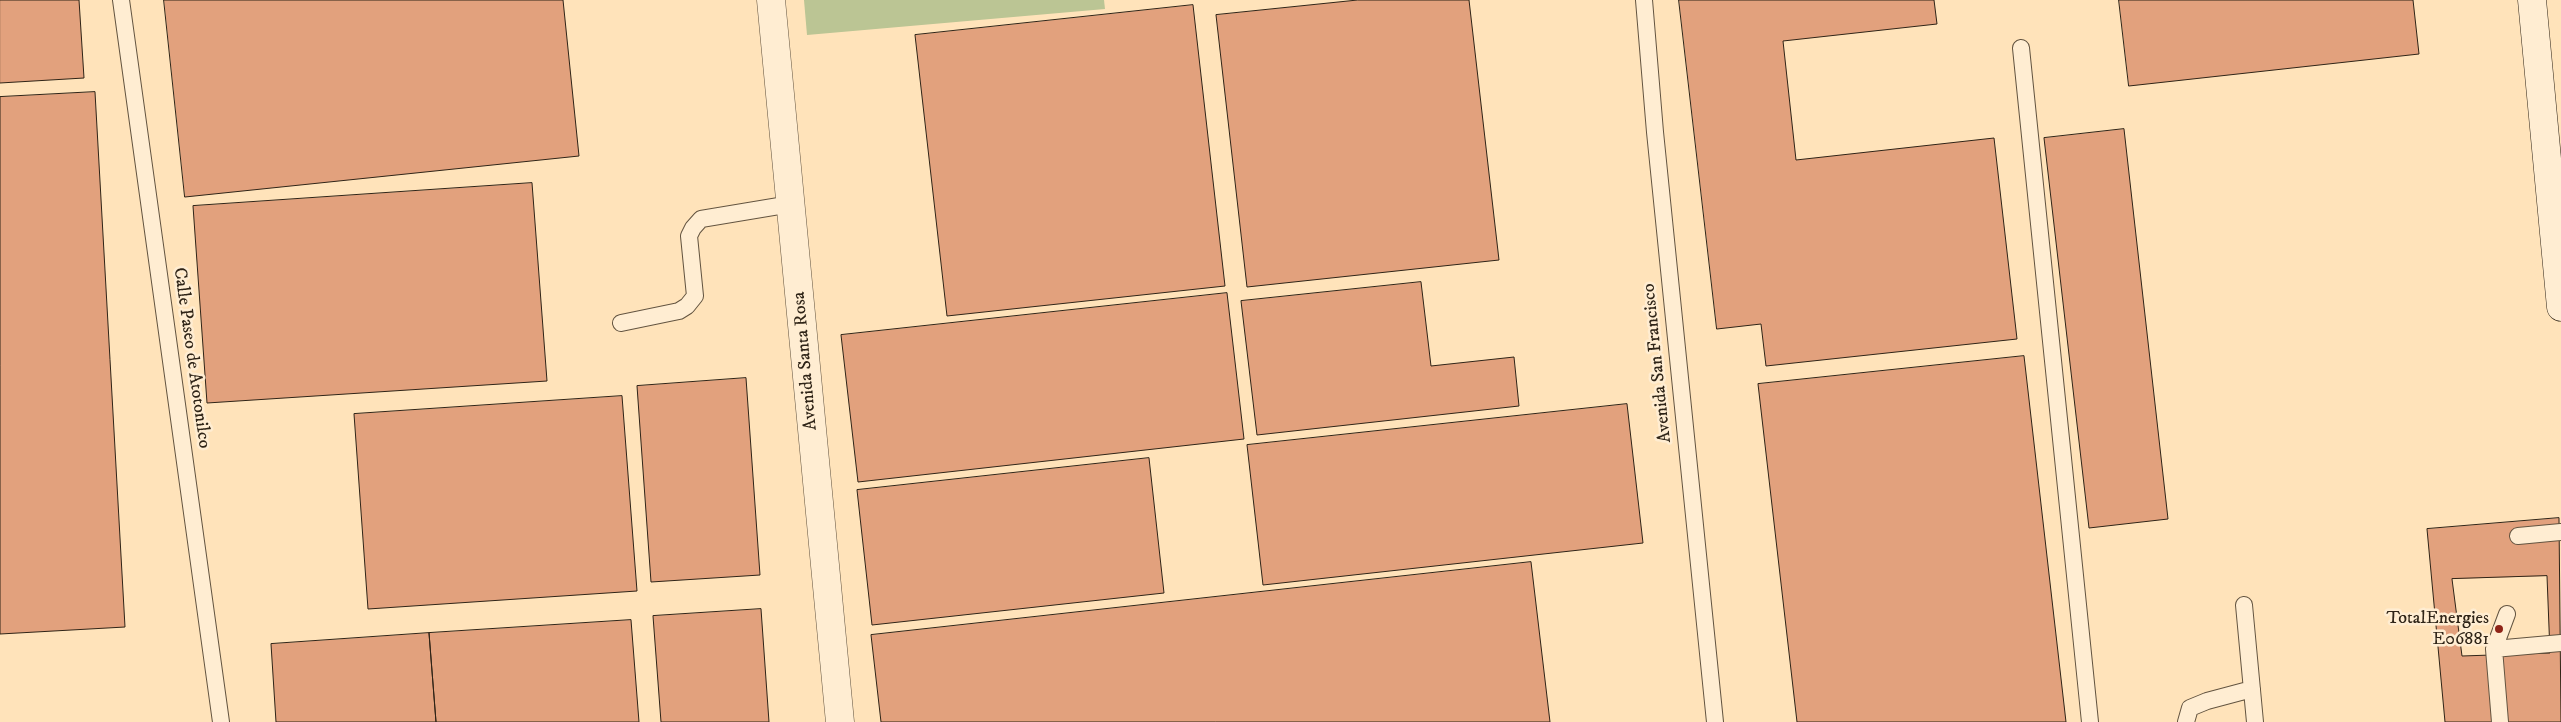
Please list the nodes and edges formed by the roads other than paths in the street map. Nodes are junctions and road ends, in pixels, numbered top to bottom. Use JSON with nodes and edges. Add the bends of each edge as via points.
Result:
{"nodes":[{"id":1,"x":120,"y":0,"type":"edge"},
{"id":2,"x":771,"y":0,"type":"edge"},
{"id":3,"x":1644,"y":0,"type":"edge"},
{"id":4,"x":2532,"y":0,"type":"edge"},
{"id":5,"x":2021,"y":48,"type":"dead end"},
{"id":6,"x":791,"y":204,"type":"junction"},
{"id":7,"x":2561,"y":307,"type":"edge"},
{"id":8,"x":620,"y":323,"type":"dead end"},
{"id":9,"x":2561,"y":532,"type":"edge"},
{"id":10,"x":2518,"y":536,"type":"dead end"},
{"id":11,"x":2244,"y":605,"type":"dead end"},
{"id":12,"x":2507,"y":614,"type":"dead end"},
{"id":13,"x":2561,"y":643,"type":"edge"},
{"id":14,"x":2494,"y":649,"type":"junction"},
{"id":15,"x":2252,"y":689,"type":"junction"},
{"id":16,"x":221,"y":722,"type":"edge"},
{"id":17,"x":840,"y":722,"type":"edge"},
{"id":18,"x":1715,"y":722,"type":"edge"},
{"id":19,"x":2090,"y":722,"type":"edge"},
{"id":20,"x":2186,"y":722,"type":"edge"},
{"id":21,"x":2255,"y":722,"type":"edge"},
{"id":22,"x":2500,"y":722,"type":"edge"}],
"edges":[{"from":1,"to":16,"type":"lane","name":"Calle Paseo de Atotonilco"},
{"from":2,"to":6,"type":"street","name":"Avenida Santa Rosa"},
{"from":3,"to":18,"type":"lane","name":"Avenida San Francisco"},
{"from":4,"to":7,"type":"street"},
{"from":5,"to":19,"type":"lane"},
{"from":6,"to":8,"type":"lane","via":[[701,219],[689,236],[695,296],[680,311]]},
{"from":6,"to":17,"type":"street","name":"Avenida Santa Rosa"},
{"from":9,"to":10,"type":"lane"},
{"from":11,"to":15,"type":"lane"},
{"from":12,"to":14,"type":"lane"},
{"from":13,"to":14,"type":"lane"},
{"from":14,"to":22,"type":"lane"},
{"from":15,"to":20,"type":"lane","via":[[2190,708]]},
{"from":15,"to":21,"type":"lane"}]}
